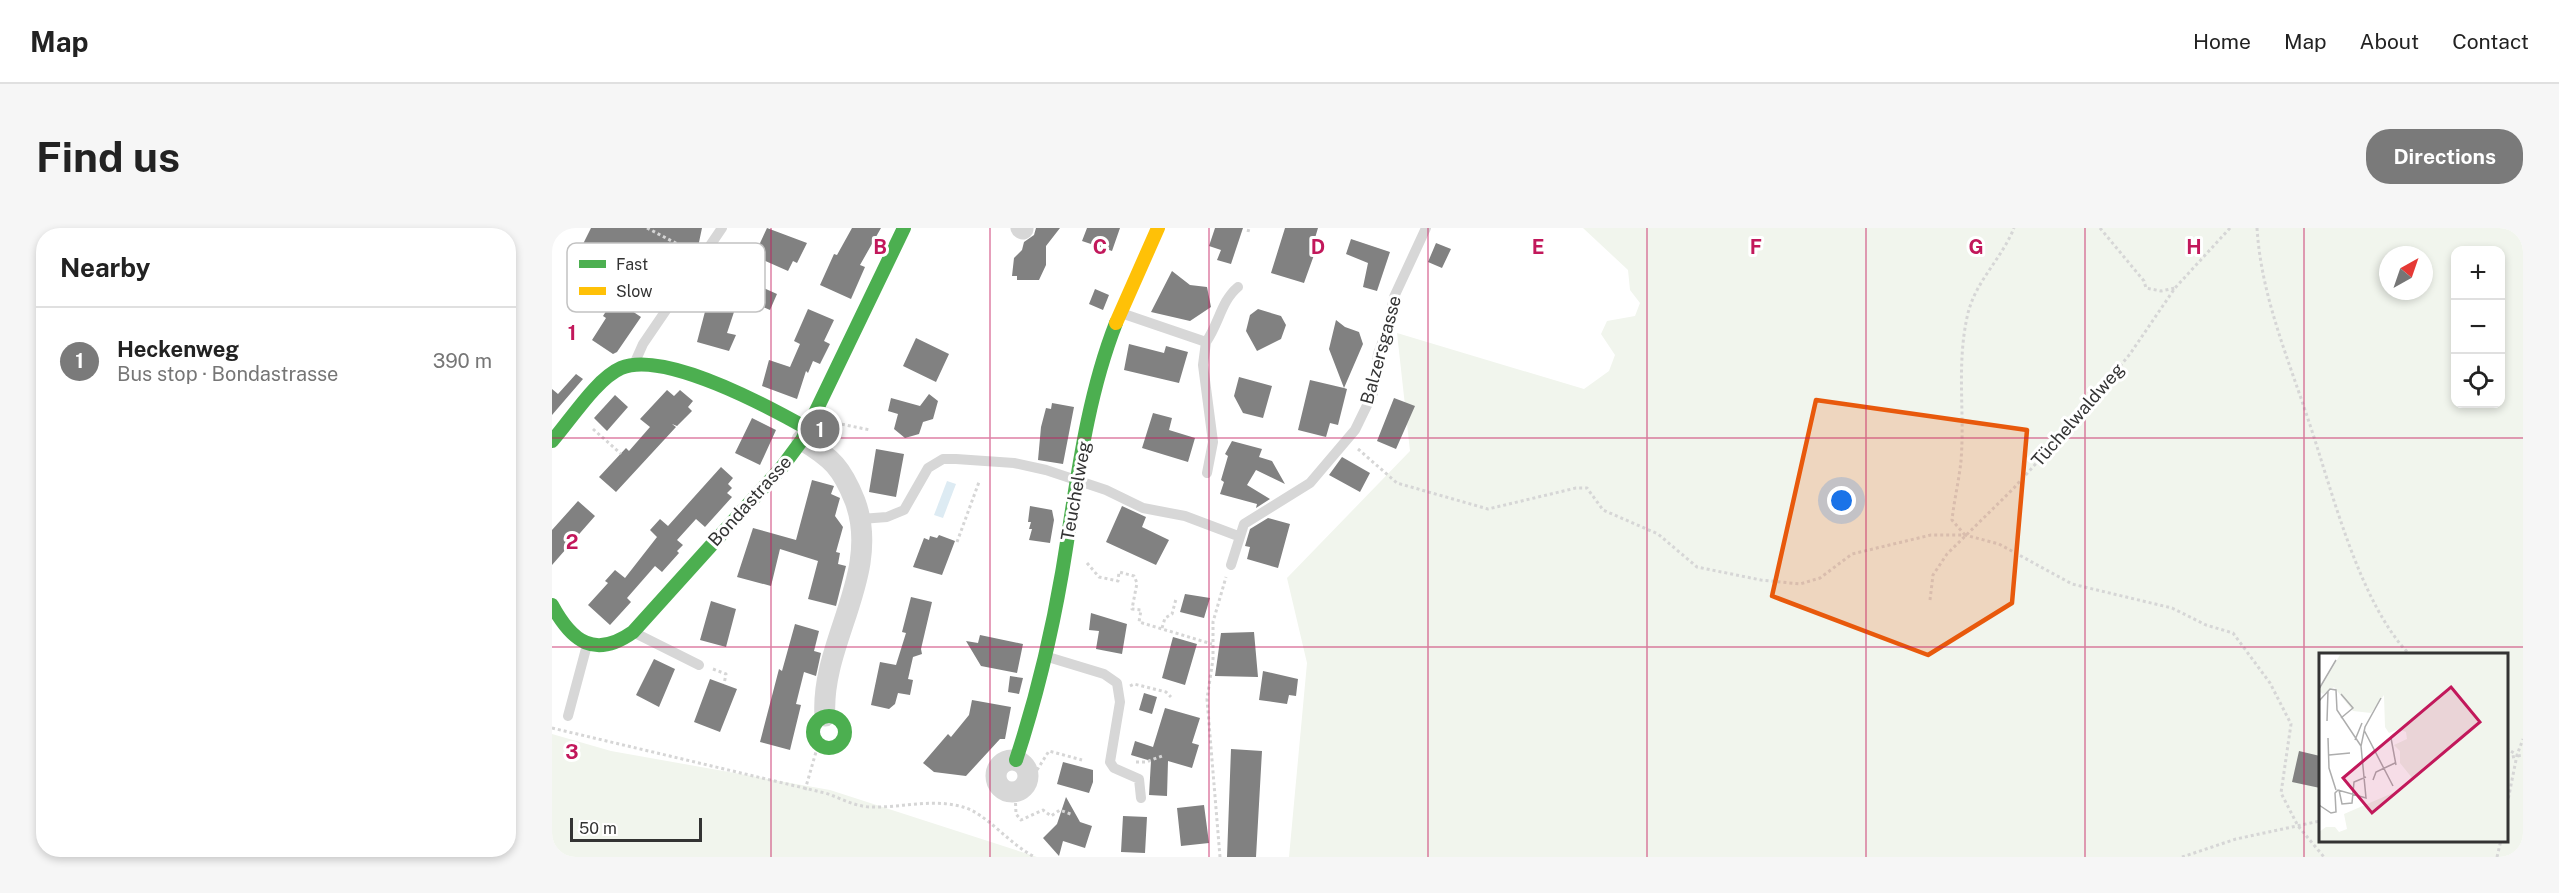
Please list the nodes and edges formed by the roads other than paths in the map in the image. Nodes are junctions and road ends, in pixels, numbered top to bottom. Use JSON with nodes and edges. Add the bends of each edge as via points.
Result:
{"nodes":[{"id":1,"x":722,"y":228,"type":"edge"},
{"id":2,"x":904,"y":228,"type":"edge"},
{"id":3,"x":1158,"y":228,"type":"edge"},
{"id":4,"x":1426,"y":228,"type":"edge"},
{"id":5,"x":712,"y":243,"type":"edge"},
{"id":6,"x":1238,"y":287,"type":"dead end"},
{"id":7,"x":665,"y":312,"type":"edge"},
{"id":8,"x":1120,"y":312,"type":"junction"},
{"id":9,"x":1206,"y":342,"type":"junction"},
{"id":10,"x":635,"y":363,"type":"junction"},
{"id":11,"x":805,"y":435,"type":"junction"},
{"id":12,"x":552,"y":441,"type":"edge"},
{"id":13,"x":1207,"y":473,"type":"dead end"},
{"id":14,"x":1078,"y":482,"type":"junction"},
{"id":15,"x":861,"y":519,"type":"junction"},
{"id":16,"x":1238,"y":536,"type":"junction"},
{"id":17,"x":1232,"y":565,"type":"road end"},
{"id":18,"x":552,"y":605,"type":"edge"},
{"id":19,"x":633,"y":632,"type":"junction"},
{"id":20,"x":587,"y":645,"type":"junction"},
{"id":21,"x":1045,"y":657,"type":"junction"},
{"id":22,"x":699,"y":665,"type":"road end"},
{"id":23,"x":568,"y":716,"type":"dead end"},
{"id":24,"x":825,"y":716,"type":"junction"},
{"id":25,"x":1022,"y":767,"type":"junction"},
{"id":26,"x":1141,"y":798,"type":"dead end"}],
"edges":[{"from":1,"to":5,"type":"lane"},
{"from":2,"to":11,"type":"street","name":"Bondastrasse"},
{"from":3,"to":8,"type":"street","name":"Teuchelweg"},
{"from":4,"to":16,"type":"lane","name":"Balzersgasse","via":[[1394,297],[1378,354],[1373,393],[1364,415],[1310,483],[1244,524]]},
{"from":6,"to":9,"type":"lane","via":[[1228,295]]},
{"from":7,"to":10,"type":"lane"},
{"from":8,"to":9,"type":"lane"},
{"from":8,"to":14,"type":"street","name":"Teuchelweg","via":[[1095,391]]},
{"from":9,"to":13,"type":"lane","via":[[1203,365],[1213,442]]},
{"from":10,"to":11,"type":"street","via":[[699,377]]},
{"from":10,"to":12,"type":"street","via":[[619,369],[604,383]]},
{"from":11,"to":15,"type":"street","via":[[842,472]]},
{"from":11,"to":19,"type":"street","name":"Bondastrasse","via":[[782,467]]},
{"from":14,"to":15,"type":"lane","via":[[1014,464],[943,459],[928,468],[904,510],[887,517]]},
{"from":14,"to":16,"type":"lane","via":[[1143,508],[1185,516]]},
{"from":14,"to":21,"type":"street","name":"Teuchelweg"},
{"from":15,"to":24,"type":"street","via":[[862,557],[829,679]]},
{"from":16,"to":17,"type":"lane"},
{"from":18,"to":20,"type":"street","via":[[564,628]]},
{"from":19,"to":20,"type":"street","name":"Bondastrasse","via":[[612,645]]},
{"from":19,"to":22,"type":"lane"},
{"from":20,"to":23,"type":"lane"},
{"from":21,"to":25,"type":"street","name":"Teuchelweg"},
{"from":21,"to":26,"type":"lane","via":[[1110,676],[1118,683],[1121,692],[1110,762],[1114,768],[1139,779]]},
{"from":24,"to":24,"type":"street","via":[[812,734],[818,745],[835,748],[845,734],[837,718]]},
{"from":25,"to":25,"type":"street","name":"Teuchelweg","via":[[1000,764],[996,773],[1001,787],[1015,791],[1026,783]]}]}
